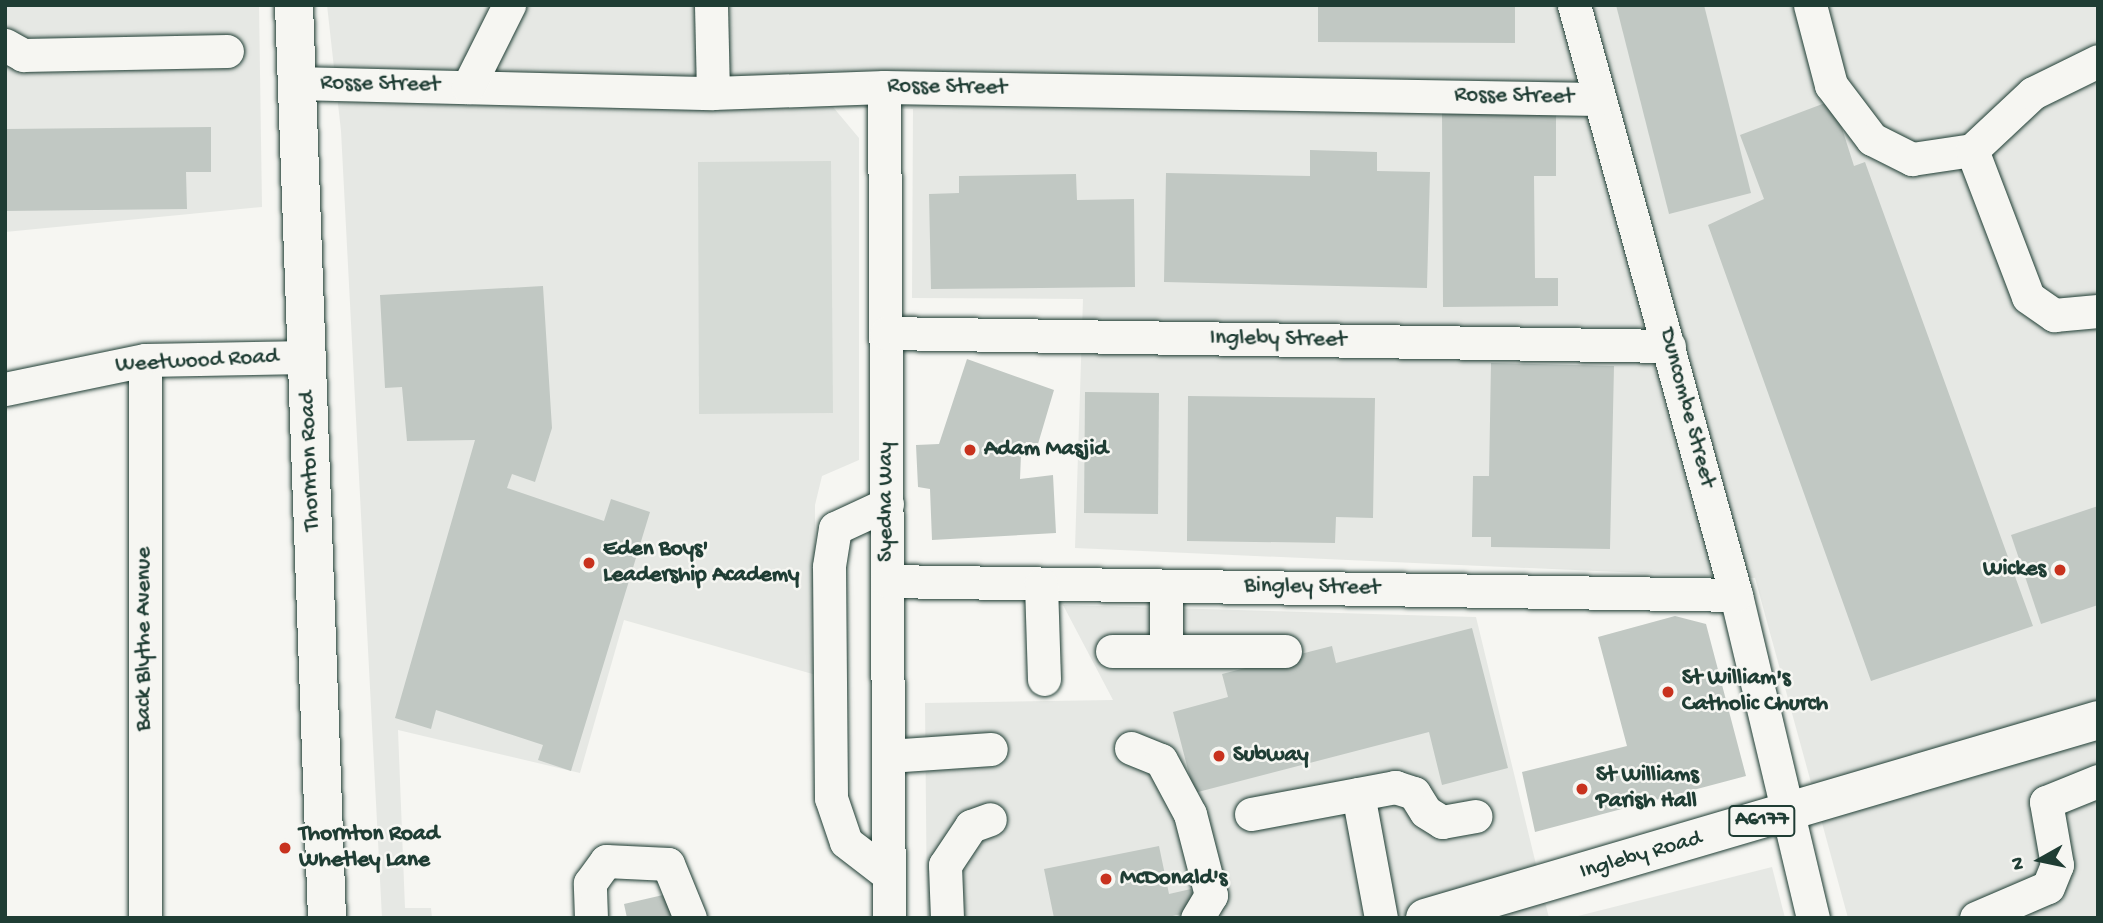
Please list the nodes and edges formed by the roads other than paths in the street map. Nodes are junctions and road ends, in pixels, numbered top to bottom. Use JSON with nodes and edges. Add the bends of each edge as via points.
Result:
{"nodes":[{"id":1,"x":294,"y":5,"type":"edge"},
{"id":2,"x":509,"y":5,"type":"edge"},
{"id":3,"x":711,"y":5,"type":"edge"},
{"id":4,"x":1574,"y":5,"type":"edge"},
{"id":5,"x":1810,"y":5,"type":"edge"},
{"id":6,"x":5,"y":45,"type":"edge"},
{"id":7,"x":227,"y":51,"type":"dead end"},
{"id":8,"x":2098,"y":61,"type":"edge"},
{"id":9,"x":295,"y":83,"type":"junction"},
{"id":10,"x":468,"y":87,"type":"junction"},
{"id":11,"x":884,"y":87,"type":"junction"},
{"id":12,"x":713,"y":93,"type":"junction"},
{"id":13,"x":1598,"y":99,"type":"junction"},
{"id":14,"x":1972,"y":150,"type":"junction"},
{"id":15,"x":2098,"y":311,"type":"edge"},
{"id":16,"x":886,"y":333,"type":"junction"},
{"id":17,"x":1669,"y":346,"type":"junction"},
{"id":18,"x":307,"y":357,"type":"junction"},
{"id":19,"x":145,"y":360,"type":"junction"},
{"id":20,"x":5,"y":389,"type":"edge"},
{"id":21,"x":887,"y":504,"type":"junction"},
{"id":22,"x":887,"y":581,"type":"junction"},
{"id":23,"x":1041,"y":584,"type":"junction"},
{"id":24,"x":1166,"y":586,"type":"junction"},
{"id":25,"x":1736,"y":595,"type":"junction"},
{"id":26,"x":1166,"y":651,"type":"junction"},
{"id":27,"x":1285,"y":651,"type":"dead end"},
{"id":28,"x":1112,"y":652,"type":"dead end"},
{"id":29,"x":1044,"y":679,"type":"dead end"},
{"id":30,"x":2098,"y":720,"type":"edge"},
{"id":31,"x":1130,"y":748,"type":"dead end"},
{"id":32,"x":991,"y":750,"type":"dead end"},
{"id":33,"x":888,"y":756,"type":"junction"},
{"id":34,"x":2098,"y":781,"type":"edge"},
{"id":35,"x":1358,"y":794,"type":"junction"},
{"id":36,"x":1251,"y":814,"type":"dead end"},
{"id":37,"x":1785,"y":814,"type":"junction"},
{"id":38,"x":1475,"y":816,"type":"dead end"},
{"id":39,"x":990,"y":819,"type":"dead end"},
{"id":40,"x":889,"y":875,"type":"junction"},
{"id":41,"x":145,"y":918,"type":"edge"},
{"id":42,"x":327,"y":918,"type":"edge"},
{"id":43,"x":591,"y":918,"type":"edge"},
{"id":44,"x":690,"y":918,"type":"edge"},
{"id":45,"x":890,"y":918,"type":"edge"},
{"id":46,"x":947,"y":918,"type":"edge"},
{"id":47,"x":1197,"y":918,"type":"edge"},
{"id":48,"x":1381,"y":918,"type":"edge"},
{"id":49,"x":1425,"y":918,"type":"edge"},
{"id":50,"x":1814,"y":918,"type":"edge"},
{"id":51,"x":1976,"y":918,"type":"edge"}],
"edges":[{"from":1,"to":9,"type":"main road","name":"Thornton Road"},
{"from":2,"to":10,"type":"street"},
{"from":3,"to":12,"type":"street"},
{"from":4,"to":13,"type":"street","name":"Duncombe Street"},
{"from":5,"to":14,"type":"street","via":[[1831,85],[1871,139],[1912,159]]},
{"from":6,"to":7,"type":"street","via":[[23,55]]},
{"from":8,"to":14,"type":"street","via":[[2034,93]]},
{"from":9,"to":10,"type":"street","name":"Rosse Street"},
{"from":9,"to":18,"type":"main road","name":"Thornton Road"},
{"from":10,"to":12,"type":"street","name":"Rosse Street"},
{"from":11,"to":12,"type":"street","name":"Rosse Street"},
{"from":11,"to":13,"type":"street","name":"Rosse Street"},
{"from":11,"to":16,"type":"street","name":"Syedna Way"},
{"from":13,"to":17,"type":"street","name":"Duncombe Street"},
{"from":14,"to":15,"type":"street","via":[[2028,297],[2054,315]]},
{"from":16,"to":17,"type":"street","name":"Ingleby Street"},
{"from":16,"to":21,"type":"street","name":"Syedna Way"},
{"from":17,"to":25,"type":"street","name":"Duncombe Street"},
{"from":18,"to":19,"type":"street","name":"Weetwood Road"},
{"from":18,"to":42,"type":"main road","name":"Thornton Road"},
{"from":19,"to":20,"type":"street","name":"Weetwood Road"},
{"from":19,"to":41,"type":"street","name":"Back Blythe Avenue"},
{"from":21,"to":22,"type":"street","name":"Syedna Way"},
{"from":21,"to":40,"type":"street","via":[[835,528],[830,552],[831,798],[825,817],[859,858]]},
{"from":22,"to":23,"type":"street","name":"Bingley Street"},
{"from":22,"to":33,"type":"street","name":"Syedna Way"},
{"from":23,"to":24,"type":"street","name":"Bingley Street"},
{"from":23,"to":29,"type":"street"},
{"from":24,"to":25,"type":"street","name":"Bingley Street"},
{"from":24,"to":26,"type":"street"},
{"from":25,"to":37,"type":"street","name":"Duncombe Street"},
{"from":26,"to":27,"type":"street"},
{"from":26,"to":28,"type":"street"},
{"from":30,"to":37,"type":"main road","name":"Ingleby Road","number":"A6177"},
{"from":31,"to":47,"type":"street","via":[[1172,819],[1190,835],[1211,895]]},
{"from":32,"to":33,"type":"street"},
{"from":33,"to":40,"type":"street","name":"Syedna Way"},
{"from":34,"to":51,"type":"street","via":[[2046,802],[2057,865],[2048,887]]},
{"from":35,"to":36,"type":"street"},
{"from":35,"to":38,"type":"street","via":[[1395,787],[1414,793],[1426,812],[1442,822]]},
{"from":35,"to":48,"type":"street"},
{"from":37,"to":49,"type":"main road","name":"Ingleby Road","number":"A6177"},
{"from":37,"to":50,"type":"street","name":"Duncombe Street"},
{"from":39,"to":46,"type":"street","via":[[964,834],[945,865]]},
{"from":40,"to":45,"type":"street","name":"Syedna Way"},
{"from":43,"to":44,"type":"street","via":[[590,883],[606,861],[668,864]]}]}
